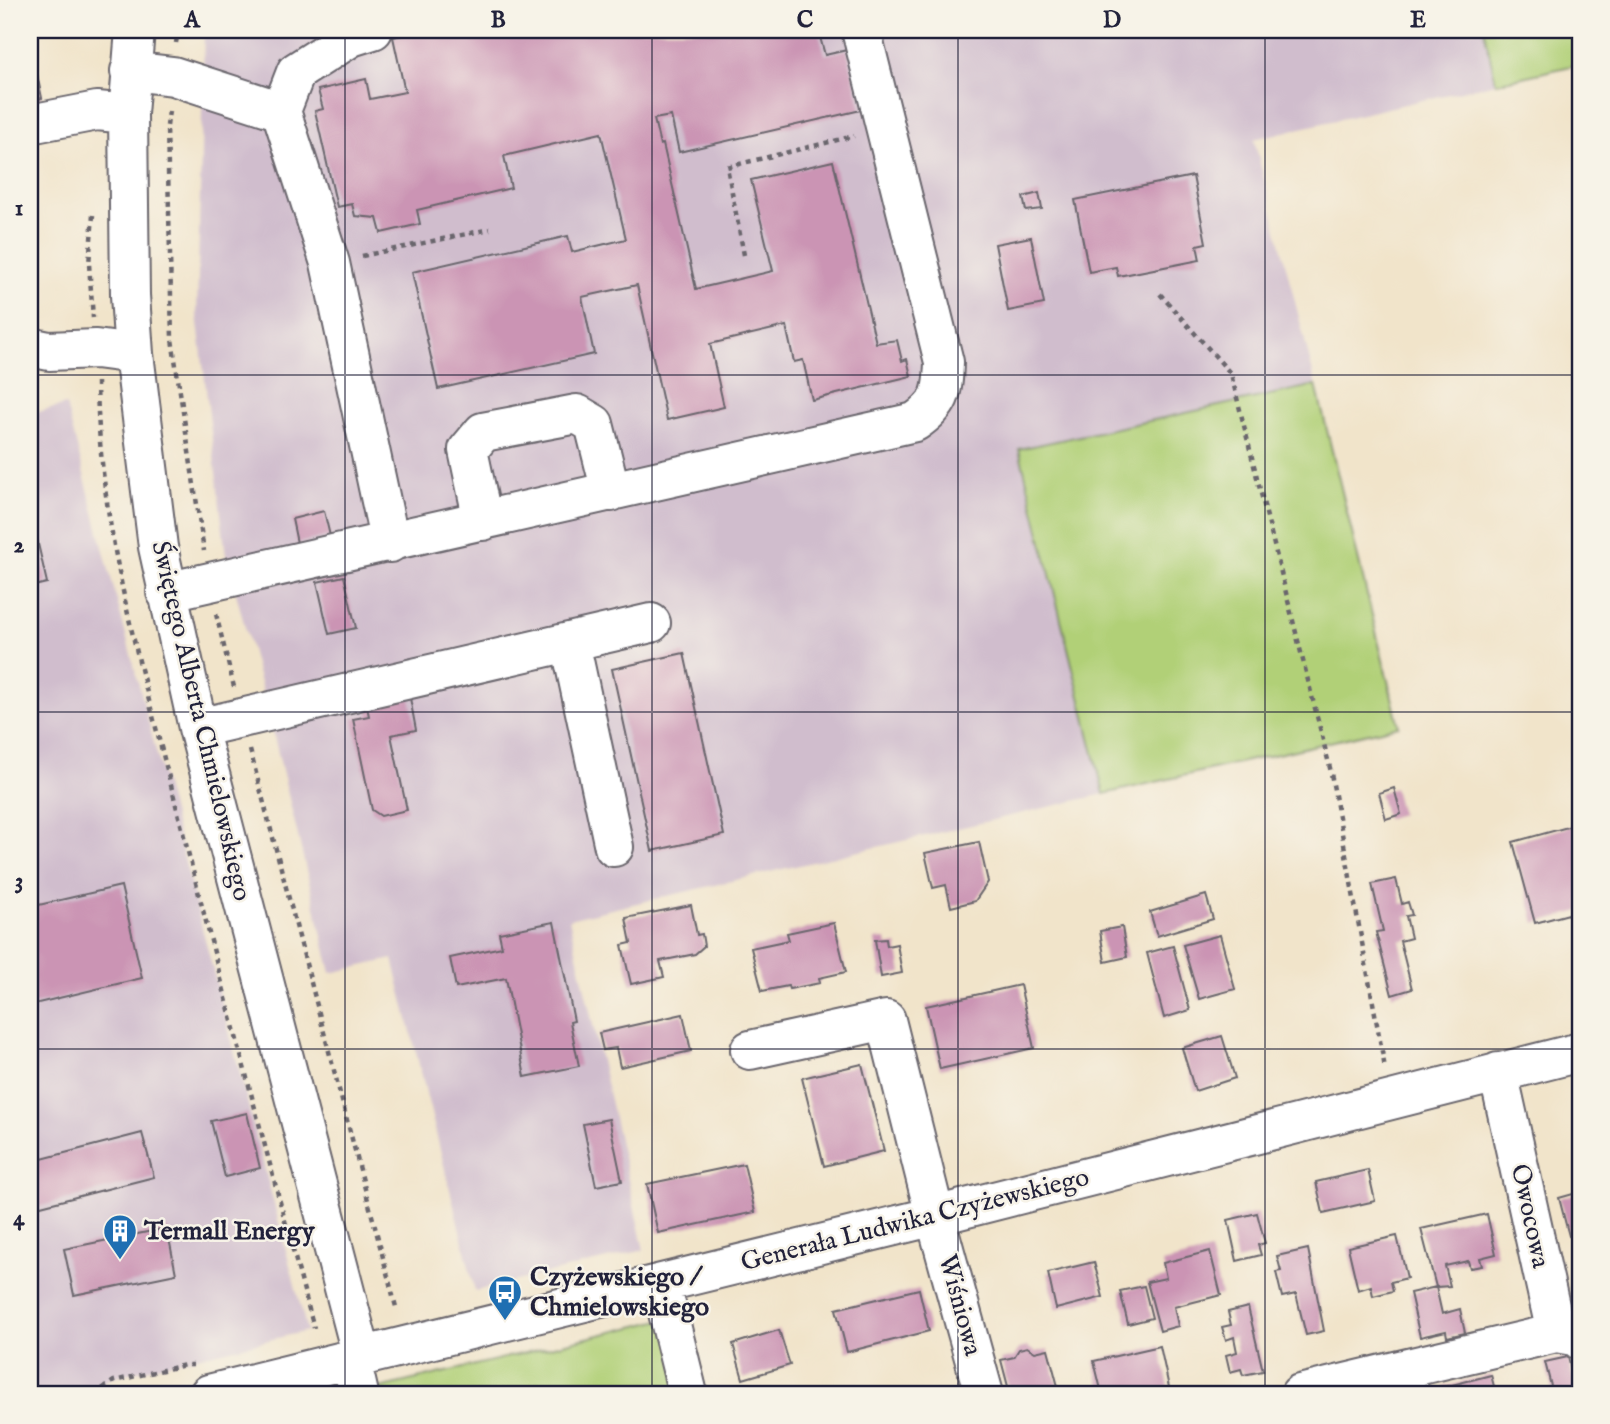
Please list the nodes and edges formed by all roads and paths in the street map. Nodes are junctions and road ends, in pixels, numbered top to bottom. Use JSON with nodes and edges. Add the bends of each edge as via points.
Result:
{"nodes":[{"id":1,"x":135,"y":30,"type":"edge"},
{"id":2,"x":178,"y":30,"type":"edge"},
{"id":3,"x":373,"y":30,"type":"edge"},
{"id":4,"x":862,"y":30,"type":"edge"},
{"id":5,"x":130,"y":71,"type":"junction"},
{"id":6,"x":173,"y":76,"type":"junction"},
{"id":7,"x":281,"y":111,"type":"junction"},
{"id":8,"x":128,"y":114,"type":"junction"},
{"id":9,"x":30,"y":124,"type":"edge"},
{"id":10,"x":886,"y":128,"type":"junction"},
{"id":11,"x":490,"y":229,"type":"dead end"},
{"id":12,"x":744,"y":255,"type":"dead end"},
{"id":13,"x":330,"y":263,"type":"junction"},
{"id":14,"x":1160,"y":294,"type":"dead end"},
{"id":15,"x":30,"y":347,"type":"edge"},
{"id":16,"x":134,"y":354,"type":"junction"},
{"id":17,"x":611,"y":492,"type":"junction"},
{"id":18,"x":483,"y":521,"type":"junction"},
{"id":19,"x":390,"y":542,"type":"junction"},
{"id":20,"x":208,"y":584,"type":"junction"},
{"id":21,"x":166,"y":593,"type":"junction"},
{"id":22,"x":651,"y":623,"type":"dead end"},
{"id":23,"x":570,"y":642,"type":"junction"},
{"id":24,"x":242,"y":720,"type":"junction"},
{"id":25,"x":198,"y":729,"type":"junction"},
{"id":26,"x":614,"y":847,"type":"dead end"},
{"id":27,"x":750,"y":1050,"type":"dead end"},
{"id":28,"x":1580,"y":1052,"type":"edge"},
{"id":29,"x":1498,"y":1072,"type":"junction"},
{"id":30,"x":1393,"y":1099,"type":"junction"},
{"id":31,"x":935,"y":1216,"type":"junction"},
{"id":32,"x":661,"y":1284,"type":"junction"},
{"id":33,"x":396,"y":1307,"type":"dead end"},
{"id":34,"x":1568,"y":1337,"type":"edge"},
{"id":35,"x":358,"y":1370,"type":"edge"},
{"id":36,"x":1407,"y":1382,"type":"edge"},
{"id":37,"x":209,"y":1394,"type":"edge"},
{"id":38,"x":688,"y":1394,"type":"edge"},
{"id":39,"x":984,"y":1394,"type":"edge"},
{"id":40,"x":1300,"y":1394,"type":"edge"}],
"edges":[{"from":1,"to":5,"type":"street","name":"Świętego Alberta Chmielowskiego"},
{"from":2,"to":6,"type":"path"},
{"from":3,"to":7,"type":"street","via":[[351,37],[296,72]]},
{"from":4,"to":10,"type":"street"},
{"from":5,"to":6,"type":"street"},
{"from":5,"to":8,"type":"street","name":"Świętego Alberta Chmielowskiego"},
{"from":6,"to":7,"type":"street"},
{"from":6,"to":20,"type":"path","via":[[167,125],[172,339]]},
{"from":7,"to":13,"type":"street"},
{"from":8,"to":9,"type":"street","via":[[97,111]]},
{"from":8,"to":16,"type":"street","name":"Świętego Alberta Chmielowskiego"},
{"from":10,"to":12,"type":"path","via":[[727,167]]},
{"from":10,"to":17,"type":"street","via":[[944,362],[934,409],[915,422]]},
{"from":11,"to":13,"type":"path"},
{"from":13,"to":19,"type":"street"},
{"from":14,"to":30,"type":"path","via":[[1231,374],[1330,768]]},
{"from":15,"to":16,"type":"street"},
{"from":16,"to":21,"type":"street","name":"Świętego Alberta Chmielowskiego"},
{"from":17,"to":18,"type":"street"},
{"from":17,"to":18,"type":"street","via":[[594,424],[577,414],[482,432],[468,450]]},
{"from":18,"to":19,"type":"street"},
{"from":19,"to":20,"type":"street"},
{"from":20,"to":21,"type":"street"},
{"from":20,"to":24,"type":"path"},
{"from":21,"to":25,"type":"street","name":"Świętego Alberta Chmielowskiego"},
{"from":22,"to":23,"type":"street"},
{"from":23,"to":24,"type":"street"},
{"from":23,"to":26,"type":"street"},
{"from":24,"to":25,"type":"street"},
{"from":24,"to":33,"type":"path"},
{"from":25,"to":35,"type":"street","name":"Świętego Alberta Chmielowskiego"},
{"from":27,"to":31,"type":"street","name":"Wiśniowa","via":[[886,1020]]},
{"from":28,"to":29,"type":"street","name":"Generała Ludwika Czyżewskiego"},
{"from":29,"to":30,"type":"street","name":"Generała Ludwika Czyżewskiego"},
{"from":29,"to":34,"type":"street","name":"Owocowa"},
{"from":30,"to":31,"type":"street","name":"Generała Ludwika Czyżewskiego"},
{"from":31,"to":32,"type":"street","name":"Generała Ludwika Czyżewskiego"},
{"from":31,"to":39,"type":"street","name":"Wiśniowa"},
{"from":32,"to":35,"type":"street","name":"Generała Ludwika Czyżewskiego"},
{"from":32,"to":38,"type":"street"},
{"from":34,"to":36,"type":"street"},
{"from":35,"to":37,"type":"street","name":"Generała Ludwika Czyżewskiego"},
{"from":36,"to":40,"type":"street"}]}
